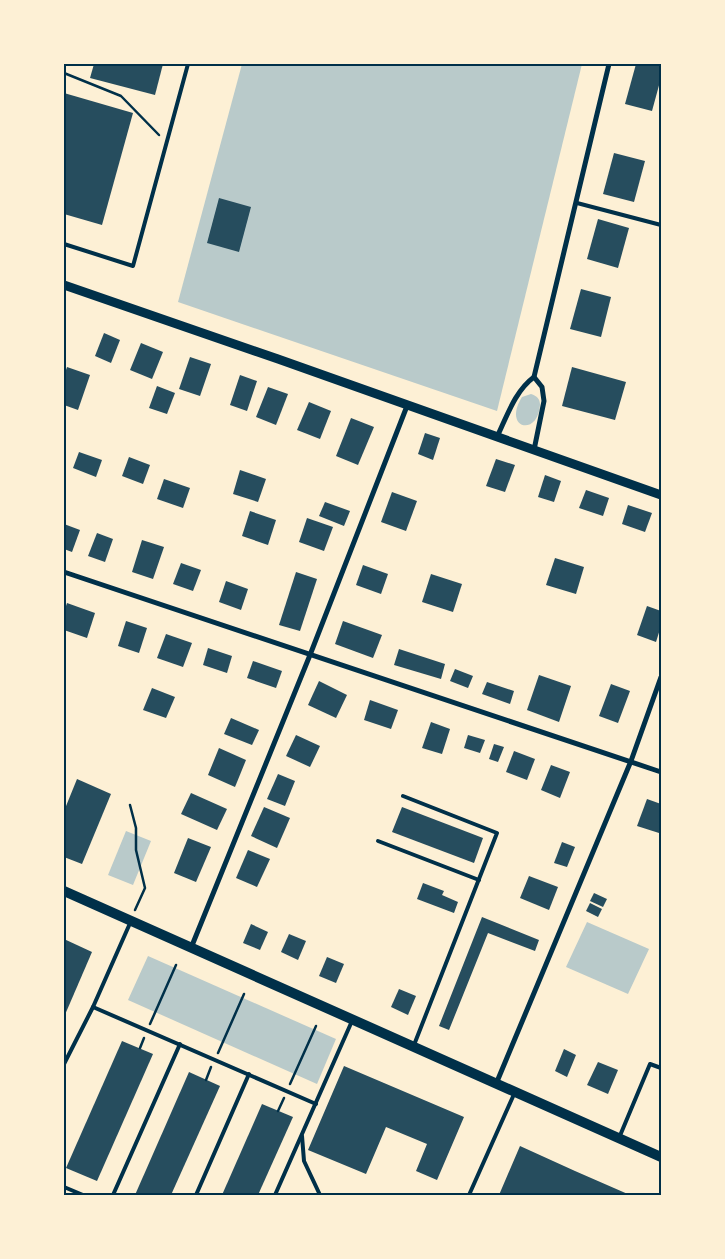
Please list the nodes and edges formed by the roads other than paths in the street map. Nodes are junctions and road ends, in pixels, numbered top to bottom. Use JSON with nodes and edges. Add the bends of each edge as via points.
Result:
{"nodes":[{"id":1,"x":188,"y":64,"type":"edge"},
{"id":2,"x":609,"y":64,"type":"edge"},
{"id":3,"x":577,"y":203,"type":"junction"},
{"id":4,"x":661,"y":225,"type":"edge"},
{"id":5,"x":64,"y":244,"type":"edge"},
{"id":6,"x":64,"y":285,"type":"edge"},
{"id":7,"x":534,"y":377,"type":"junction"},
{"id":8,"x":406,"y":406,"type":"junction"},
{"id":9,"x":498,"y":437,"type":"junction"},
{"id":10,"x":534,"y":450,"type":"junction"},
{"id":11,"x":661,"y":495,"type":"edge"},
{"id":12,"x":64,"y":572,"type":"edge"},
{"id":13,"x":310,"y":655,"type":"junction"},
{"id":14,"x":661,"y":677,"type":"edge"},
{"id":15,"x":631,"y":761,"type":"junction"},
{"id":16,"x":661,"y":772,"type":"edge"},
{"id":17,"x":403,"y":796,"type":"dead end"},
{"id":18,"x":378,"y":841,"type":"dead end"},
{"id":19,"x":479,"y":880,"type":"junction"},
{"id":20,"x":64,"y":892,"type":"edge"},
{"id":21,"x":131,"y":921,"type":"junction"},
{"id":22,"x":191,"y":948,"type":"junction"},
{"id":23,"x":94,"y":1007,"type":"junction"},
{"id":24,"x":353,"y":1020,"type":"junction"},
{"id":25,"x":180,"y":1044,"type":"junction"},
{"id":26,"x":414,"y":1047,"type":"junction"},
{"id":27,"x":64,"y":1064,"type":"edge"},
{"id":28,"x":661,"y":1068,"type":"edge"},
{"id":29,"x":249,"y":1074,"type":"junction"},
{"id":30,"x":496,"y":1084,"type":"junction"},
{"id":31,"x":515,"y":1092,"type":"junction"},
{"id":32,"x":316,"y":1104,"type":"junction"},
{"id":33,"x":302,"y":1135,"type":"junction"},
{"id":34,"x":619,"y":1139,"type":"junction"},
{"id":35,"x":661,"y":1157,"type":"edge"},
{"id":36,"x":64,"y":1187,"type":"edge"},
{"id":37,"x":83,"y":1195,"type":"edge"},
{"id":38,"x":113,"y":1195,"type":"edge"},
{"id":39,"x":196,"y":1195,"type":"edge"},
{"id":40,"x":276,"y":1195,"type":"edge"},
{"id":41,"x":320,"y":1195,"type":"edge"},
{"id":42,"x":469,"y":1195,"type":"edge"}],
"edges":[{"from":1,"to":5,"type":"lane","via":[[133,266]]},
{"from":2,"to":3,"type":"street"},
{"from":3,"to":4,"type":"lane"},
{"from":3,"to":7,"type":"street"},
{"from":6,"to":8,"type":"street"},
{"from":7,"to":9,"type":"street","via":[[518,393]]},
{"from":7,"to":10,"type":"street","via":[[542,387],[544,401]]},
{"from":8,"to":9,"type":"street"},
{"from":8,"to":13,"type":"street"},
{"from":9,"to":10,"type":"street"},
{"from":10,"to":11,"type":"street"},
{"from":12,"to":13,"type":"street"},
{"from":13,"to":15,"type":"street"},
{"from":13,"to":22,"type":"street"},
{"from":14,"to":15,"type":"street"},
{"from":15,"to":16,"type":"street"},
{"from":15,"to":30,"type":"street"},
{"from":17,"to":19,"type":"lane","via":[[497,833]]},
{"from":18,"to":19,"type":"lane"},
{"from":19,"to":26,"type":"lane"},
{"from":20,"to":21,"type":"main road"},
{"from":21,"to":22,"type":"main road"},
{"from":21,"to":23,"type":"lane"},
{"from":22,"to":24,"type":"main road"},
{"from":23,"to":25,"type":"lane"},
{"from":23,"to":27,"type":"lane"},
{"from":24,"to":26,"type":"main road"},
{"from":24,"to":32,"type":"lane"},
{"from":25,"to":29,"type":"lane"},
{"from":25,"to":38,"type":"lane"},
{"from":26,"to":30,"type":"main road"},
{"from":28,"to":34,"type":"lane","via":[[650,1064]]},
{"from":29,"to":32,"type":"lane"},
{"from":29,"to":39,"type":"lane"},
{"from":30,"to":31,"type":"main road"},
{"from":31,"to":34,"type":"main road"},
{"from":31,"to":42,"type":"lane"},
{"from":32,"to":33,"type":"lane"},
{"from":33,"to":40,"type":"lane"},
{"from":33,"to":41,"type":"lane","via":[[304,1161]]},
{"from":34,"to":35,"type":"main road"},
{"from":36,"to":37,"type":"lane"}]}
